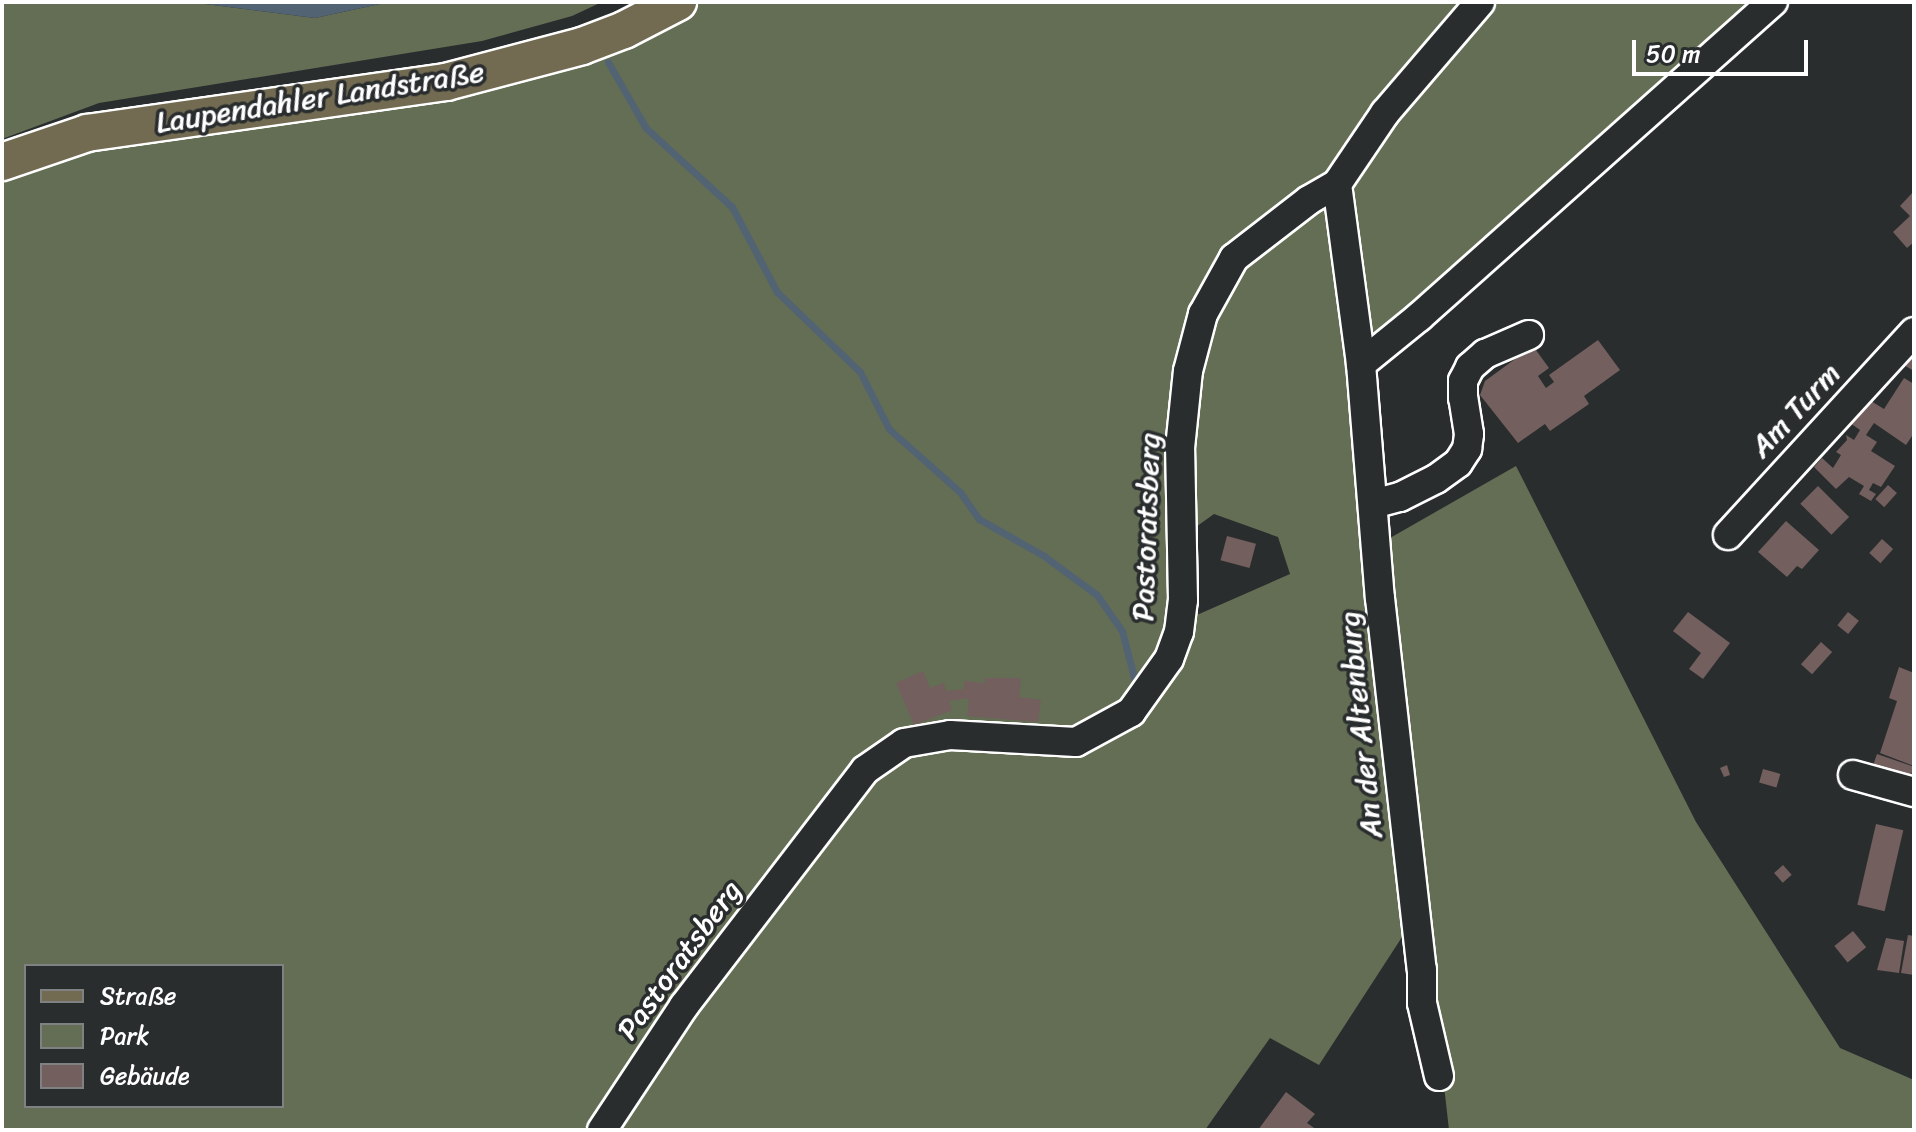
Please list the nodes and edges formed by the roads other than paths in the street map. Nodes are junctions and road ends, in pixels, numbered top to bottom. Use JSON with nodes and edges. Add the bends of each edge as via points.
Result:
{"nodes":[{"id":1,"x":678,"y":2,"type":"edge"},
{"id":2,"x":1480,"y":2,"type":"edge"},
{"id":3,"x":1773,"y":2,"type":"edge"},
{"id":4,"x":2,"y":162,"type":"edge"},
{"id":5,"x":1337,"y":184,"type":"junction"},
{"id":6,"x":1914,"y":332,"type":"edge"},
{"id":7,"x":1529,"y":335,"type":"dead end"},
{"id":8,"x":1361,"y":364,"type":"junction"},
{"id":9,"x":1373,"y":504,"type":"junction"},
{"id":10,"x":1728,"y":535,"type":"dead end"},
{"id":11,"x":1853,"y":775,"type":"dead end"},
{"id":12,"x":1914,"y":792,"type":"edge"},
{"id":13,"x":1439,"y":1076,"type":"dead end"},
{"id":14,"x":602,"y":1130,"type":"edge"}],
"edges":[{"from":1,"to":4,"type":"main road","name":"Laupendahler Landstraße","via":[[582,46],[446,82],[87,133]]},
{"from":2,"to":5,"type":"street","name":"Pastoratsberg","via":[[1385,113]]},
{"from":3,"to":8,"type":"street"},
{"from":5,"to":8,"type":"street","name":"An der Altenburg"},
{"from":5,"to":14,"type":"street","name":"Pastoratsberg","via":[[1234,258],[1203,314],[1188,371],[1180,448],[1179,632],[1169,659],[1131,712],[1076,742],[950,735],[904,743],[865,770],[684,1006]]},
{"from":6,"to":10,"type":"street","name":"Am Turm"},
{"from":7,"to":9,"type":"street","via":[[1485,354],[1470,367],[1463,381],[1469,434],[1458,463],[1424,485]]},
{"from":8,"to":9,"type":"street","name":"An der Altenburg"},
{"from":9,"to":13,"type":"street","name":"An der Altenburg","via":[[1422,1003]]},
{"from":11,"to":12,"type":"street"}]}
